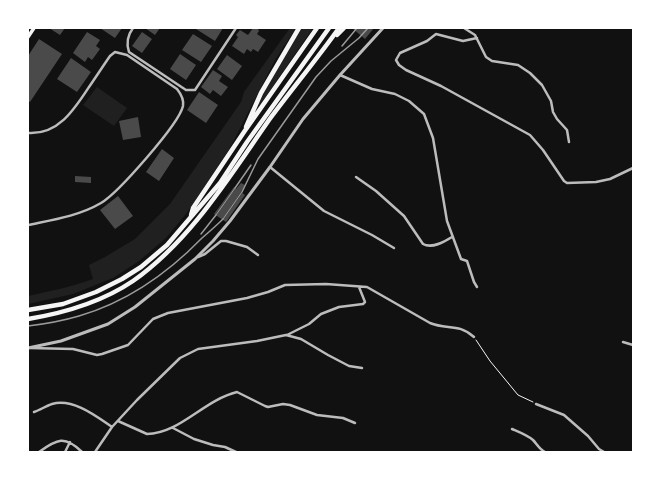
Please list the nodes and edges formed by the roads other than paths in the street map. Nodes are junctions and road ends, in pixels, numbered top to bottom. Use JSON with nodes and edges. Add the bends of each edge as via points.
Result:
{"nodes":[{"id":1,"x":34,"y":28,"type":"edge"},
{"id":2,"x":133,"y":28,"type":"edge"},
{"id":3,"x":236,"y":28,"type":"edge"},
{"id":4,"x":299,"y":28,"type":"edge"},
{"id":5,"x":317,"y":28,"type":"edge"},
{"id":6,"x":329,"y":28,"type":"edge"},
{"id":7,"x":339,"y":28,"type":"edge"},
{"id":8,"x":344,"y":28,"type":"edge"},
{"id":9,"x":383,"y":28,"type":"edge"},
{"id":10,"x":464,"y":28,"type":"edge"},
{"id":11,"x":28,"y":37,"type":"edge"},
{"id":12,"x":477,"y":38,"type":"junction"},
{"id":13,"x":320,"y":54,"type":"junction"},
{"id":14,"x":340,"y":74,"type":"junction"},
{"id":15,"x":244,"y":132,"type":"junction"},
{"id":16,"x":28,"y":133,"type":"edge"},
{"id":17,"x":569,"y":142,"type":"dead end"},
{"id":18,"x":270,"y":167,"type":"junction"},
{"id":19,"x":633,"y":168,"type":"edge"},
{"id":20,"x":356,"y":177,"type":"dead end"},
{"id":21,"x":188,"y":220,"type":"junction"},
{"id":22,"x":28,"y":225,"type":"edge"},
{"id":23,"x":452,"y":237,"type":"junction"},
{"id":24,"x":394,"y":248,"type":"dead end"},
{"id":25,"x":258,"y":255,"type":"dead end"},
{"id":26,"x":197,"y":257,"type":"junction"},
{"id":27,"x":359,"y":287,"type":"junction"},
{"id":28,"x":477,"y":287,"type":"dead end"},
{"id":29,"x":28,"y":310,"type":"edge"},
{"id":30,"x":28,"y":319,"type":"edge"},
{"id":31,"x":286,"y":335,"type":"junction"},
{"id":32,"x":474,"y":338,"type":"road end"},
{"id":33,"x":623,"y":342,"type":"dead end"},
{"id":34,"x":633,"y":345,"type":"edge"},
{"id":35,"x":28,"y":348,"type":"edge"},
{"id":36,"x":362,"y":368,"type":"dead end"},
{"id":37,"x":536,"y":404,"type":"road end"},
{"id":38,"x":34,"y":412,"type":"dead end"},
{"id":39,"x":118,"y":421,"type":"junction"},
{"id":40,"x":355,"y":423,"type":"dead end"},
{"id":41,"x":112,"y":427,"type":"junction"},
{"id":42,"x":173,"y":428,"type":"junction"},
{"id":43,"x":512,"y":429,"type":"dead end"},
{"id":44,"x":70,"y":442,"type":"junction"},
{"id":45,"x":39,"y":452,"type":"edge"},
{"id":46,"x":65,"y":452,"type":"edge"},
{"id":47,"x":82,"y":452,"type":"edge"},
{"id":48,"x":96,"y":452,"type":"edge"},
{"id":49,"x":236,"y":452,"type":"edge"},
{"id":50,"x":545,"y":452,"type":"edge"},
{"id":51,"x":604,"y":452,"type":"edge"}],
"edges":[{"from":1,"to":11,"type":"main road"},
{"from":2,"to":3,"type":"street","via":[[128,34],[129,52],[186,90],[195,90]]},
{"from":4,"to":15,"type":"highway","via":[[261,93]]},
{"from":5,"to":15,"type":"highway"},
{"from":6,"to":21,"type":"highway","via":[[220,183]]},
{"from":7,"to":13,"type":"highway"},
{"from":8,"to":13,"type":"highway"},
{"from":9,"to":14,"type":"street"},
{"from":10,"to":12,"type":"street"},
{"from":12,"to":17,"type":"street","via":[[486,57],[492,61],[518,65],[542,85],[551,101],[553,112],[567,130]]},
{"from":12,"to":19,"type":"street","via":[[463,41],[436,34],[400,53],[396,60],[406,70],[441,86],[530,135],[564,181],[596,182],[610,179]]},
{"from":13,"to":30,"type":"highway","via":[[270,118],[226,183],[189,230],[159,260],[132,281],[107,295],[64,312]]},
{"from":14,"to":18,"type":"street","via":[[303,119]]},
{"from":14,"to":23,"type":"street","via":[[372,89],[395,94],[409,101],[424,114],[433,138]]},
{"from":15,"to":21,"type":"highway","via":[[193,208]]},
{"from":16,"to":22,"type":"street","via":[[52,129],[67,117],[115,52],[127,55],[177,90],[182,99],[181,111],[165,135],[131,177],[115,192],[102,202],[81,212]]},
{"from":18,"to":24,"type":"street","via":[[324,211]]},
{"from":18,"to":26,"type":"street","via":[[230,221]]},
{"from":20,"to":23,"type":"street","via":[[404,216],[426,246],[437,245]]},
{"from":21,"to":29,"type":"highway","via":[[158,253],[122,278],[76,300]]},
{"from":23,"to":28,"type":"street"},
{"from":25,"to":26,"type":"street","via":[[247,247],[221,241]]},
{"from":26,"to":35,"type":"street","via":[[108,324],[61,341]]},
{"from":27,"to":31,"type":"street","via":[[365,302],[363,304],[338,307]]},
{"from":27,"to":32,"type":"street","via":[[367,288],[436,325],[460,328]]},
{"from":27,"to":35,"type":"street","via":[[326,284],[285,285],[247,298],[168,313],[154,319],[128,345],[97,355],[73,349]]},
{"from":31,"to":36,"type":"street","via":[[301,339],[349,366]]},
{"from":31,"to":39,"type":"street","via":[[198,349],[180,358]]},
{"from":33,"to":34,"type":"street"},
{"from":37,"to":51,"type":"street","via":[[564,415]]},
{"from":38,"to":41,"type":"street","via":[[52,404],[66,402],[96,416]]},
{"from":39,"to":41,"type":"street"},
{"from":39,"to":42,"type":"street","via":[[147,434]]},
{"from":40,"to":42,"type":"street","via":[[343,418],[317,415],[290,404],[265,406],[236,392],[209,404]]},
{"from":41,"to":48,"type":"street"},
{"from":42,"to":49,"type":"street","via":[[194,439]]},
{"from":43,"to":50,"type":"street","via":[[533,441]]},
{"from":44,"to":45,"type":"street","via":[[61,439]]},
{"from":44,"to":46,"type":"street"},
{"from":44,"to":47,"type":"street"}]}
